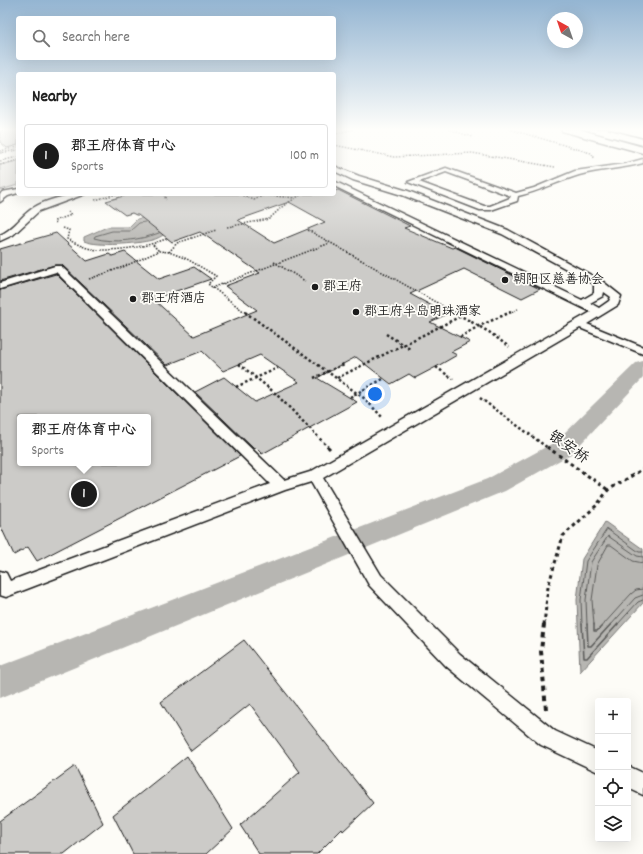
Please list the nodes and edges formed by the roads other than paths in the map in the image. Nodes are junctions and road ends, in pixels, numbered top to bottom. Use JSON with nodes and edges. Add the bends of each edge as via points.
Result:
{"nodes":[{"id":1,"x":336,"y":169,"type":"edge"},
{"id":2,"x":606,"y":169,"type":"edge"},
{"id":3,"x":336,"y":184,"type":"edge"},
{"id":4,"x":16,"y":191,"type":"edge"},
{"id":5,"x":515,"y":195,"type":"junction"},
{"id":6,"x":74,"y":196,"type":"edge"},
{"id":7,"x":0,"y":200,"type":"edge"},
{"id":8,"x":0,"y":238,"type":"edge"},
{"id":9,"x":599,"y":283,"type":"junction"},
{"id":10,"x":0,"y":286,"type":"edge"},
{"id":11,"x":583,"y":304,"type":"junction"},
{"id":12,"x":599,"y":312,"type":"junction"},
{"id":13,"x":579,"y":324,"type":"junction"},
{"id":14,"x":643,"y":351,"type":"edge"},
{"id":15,"x":315,"y":476,"type":"junction"},
{"id":16,"x":281,"y":486,"type":"junction"},
{"id":17,"x":0,"y":578,"type":"edge"},
{"id":18,"x":595,"y":761,"type":"edge"},
{"id":19,"x":631,"y":778,"type":"edge"},
{"id":20,"x":643,"y":784,"type":"edge"}],
"edges":[{"from":1,"to":9,"type":"lane","via":[[505,232]]},
{"from":2,"to":5,"type":"lane","via":[[578,173],[536,190]]},
{"from":3,"to":11,"type":"lane"},
{"from":4,"to":7,"type":"lane","via":[[5,194]]},
{"from":5,"to":5,"type":"lane","via":[[446,170],[412,182],[483,208],[491,208],[514,199]]},
{"from":6,"to":8,"type":"lane","via":[[32,212],[16,230]]},
{"from":9,"to":11,"type":"lane","via":[[598,294]]},
{"from":9,"to":12,"type":"lane","via":[[616,296],[614,303]]},
{"from":10,"to":16,"type":"lane","via":[[58,268]]},
{"from":11,"to":12,"type":"lane"},
{"from":12,"to":13,"type":"lane"},
{"from":13,"to":14,"type":"lane"},
{"from":13,"to":15,"type":"lane"},
{"from":15,"to":16,"type":"lane"},
{"from":15,"to":18,"type":"lane","via":[[375,580],[453,660],[548,738]]},
{"from":16,"to":17,"type":"lane","via":[[6,590]]},
{"from":19,"to":20,"type":"lane"}]}
